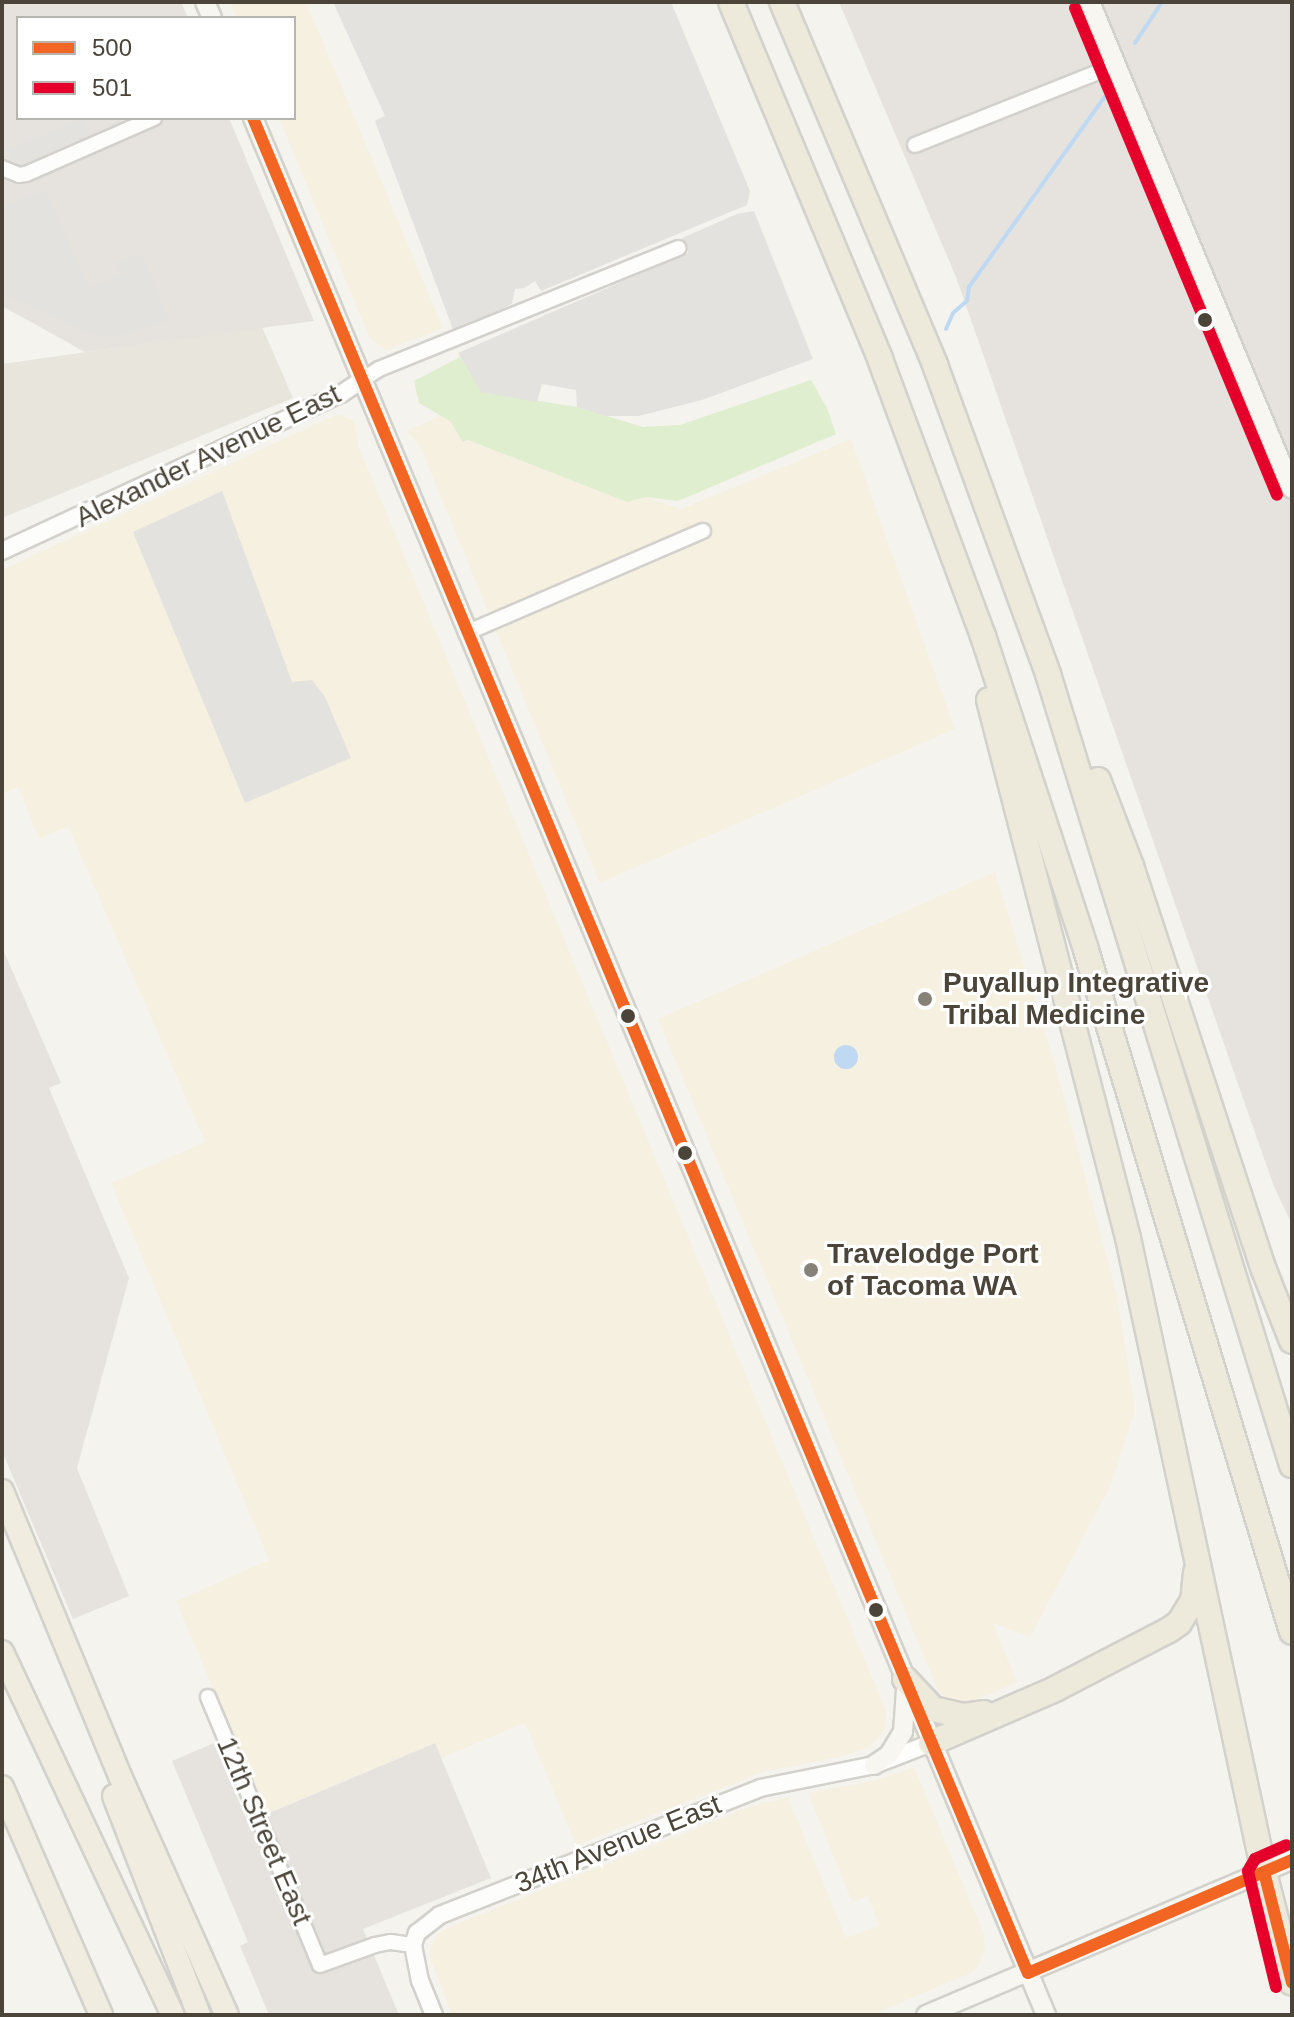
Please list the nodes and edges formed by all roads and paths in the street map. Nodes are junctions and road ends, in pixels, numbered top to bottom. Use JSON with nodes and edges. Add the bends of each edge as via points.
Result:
{"nodes":[{"id":1,"x":731,"y":2,"type":"edge"},
{"id":2,"x":782,"y":2,"type":"edge"},
{"id":3,"x":1090,"y":2,"type":"edge"},
{"id":4,"x":1116,"y":65,"type":"junction"},
{"id":5,"x":149,"y":120,"type":"edge"},
{"id":6,"x":254,"y":120,"type":"edge"},
{"id":7,"x":915,"y":145,"type":"dead end"},
{"id":8,"x":6,"y":170,"type":"edge"},
{"id":9,"x":678,"y":248,"type":"dead end"},
{"id":10,"x":362,"y":380,"type":"junction"},
{"id":11,"x":929,"y":486,"type":"junction"},
{"id":12,"x":1292,"y":489,"type":"edge"},
{"id":13,"x":703,"y":531,"type":"dead end"},
{"id":14,"x":2,"y":551,"type":"edge"},
{"id":15,"x":466,"y":633,"type":"junction"},
{"id":16,"x":1048,"y":674,"type":"junction"},
{"id":17,"x":1292,"y":1341,"type":"edge"},
{"id":18,"x":1292,"y":1465,"type":"edge"},
{"id":19,"x":2,"y":1492,"type":"edge"},
{"id":20,"x":1196,"y":1550,"type":"junction"},
{"id":21,"x":1292,"y":1632,"type":"edge"},
{"id":22,"x":2,"y":1652,"type":"edge"},
{"id":23,"x":905,"y":1679,"type":"junction"},
{"id":24,"x":208,"y":1697,"type":"dead end"},
{"id":25,"x":1010,"y":1709,"type":"junction"},
{"id":26,"x":931,"y":1743,"type":"junction"},
{"id":27,"x":874,"y":1765,"type":"junction"},
{"id":28,"x":2,"y":1787,"type":"edge"},
{"id":29,"x":1292,"y":1860,"type":"edge"},
{"id":30,"x":1264,"y":1872,"type":"junction"},
{"id":31,"x":413,"y":1945,"type":"junction"},
{"id":32,"x":1028,"y":1973,"type":"junction"},
{"id":33,"x":1292,"y":1983,"type":"edge"},
{"id":34,"x":101,"y":2015,"type":"edge"},
{"id":35,"x":173,"y":2015,"type":"edge"},
{"id":36,"x":199,"y":2015,"type":"edge"},
{"id":37,"x":227,"y":2015,"type":"edge"},
{"id":38,"x":434,"y":2015,"type":"edge"},
{"id":39,"x":926,"y":2015,"type":"edge"},
{"id":40,"x":1046,"y":2015,"type":"edge"}],
"edges":[{"from":1,"to":11,"type":"highway"},
{"from":2,"to":16,"type":"highway","via":[[935,365]]},
{"from":3,"to":4,"type":"main road"},
{"from":4,"to":7,"type":"street"},
{"from":4,"to":12,"type":"main road"},
{"from":5,"to":8,"type":"street","via":[[26,174]]},
{"from":6,"to":10,"type":"main road"},
{"from":9,"to":10,"type":"street","name":"Alexander Avenue East"},
{"from":10,"to":14,"type":"street","name":"Alexander Avenue East"},
{"from":10,"to":15,"type":"main road"},
{"from":11,"to":20,"type":"highway","via":[[1012,784],[1128,1238]]},
{"from":11,"to":21,"type":"highway","via":[[1077,922]]},
{"from":13,"to":15,"type":"street"},
{"from":15,"to":23,"type":"main road"},
{"from":16,"to":17,"type":"highway","via":[[1082,738],[1131,866]]},
{"from":16,"to":18,"type":"highway"},
{"from":19,"to":36,"type":"highway"},
{"from":19,"to":37,"type":"highway"},
{"from":20,"to":25,"type":"highway","via":[[1193,1601],[1179,1623],[1145,1645]]},
{"from":20,"to":30,"type":"highway"},
{"from":22,"to":35,"type":"highway"},
{"from":23,"to":25,"type":"highway","via":[[933,1709],[948,1714]]},
{"from":23,"to":26,"type":"main road"},
{"from":23,"to":27,"type":"main road","via":[[903,1732],[889,1755]]},
{"from":24,"to":31,"type":"street","name":"12th Street East","via":[[320,1965],[375,1945]]},
{"from":25,"to":26,"type":"highway"},
{"from":26,"to":27,"type":"street","name":"34th Avenue East"},
{"from":26,"to":32,"type":"main road"},
{"from":27,"to":31,"type":"street","name":"34th Avenue East","via":[[777,1783],[668,1823],[440,1915],[417,1933]]},
{"from":28,"to":34,"type":"highway"},
{"from":29,"to":30,"type":"main road"},
{"from":30,"to":32,"type":"main road"},
{"from":30,"to":33,"type":"highway"},
{"from":31,"to":38,"type":"street"},
{"from":32,"to":39,"type":"main road"},
{"from":32,"to":40,"type":"main road"}]}
